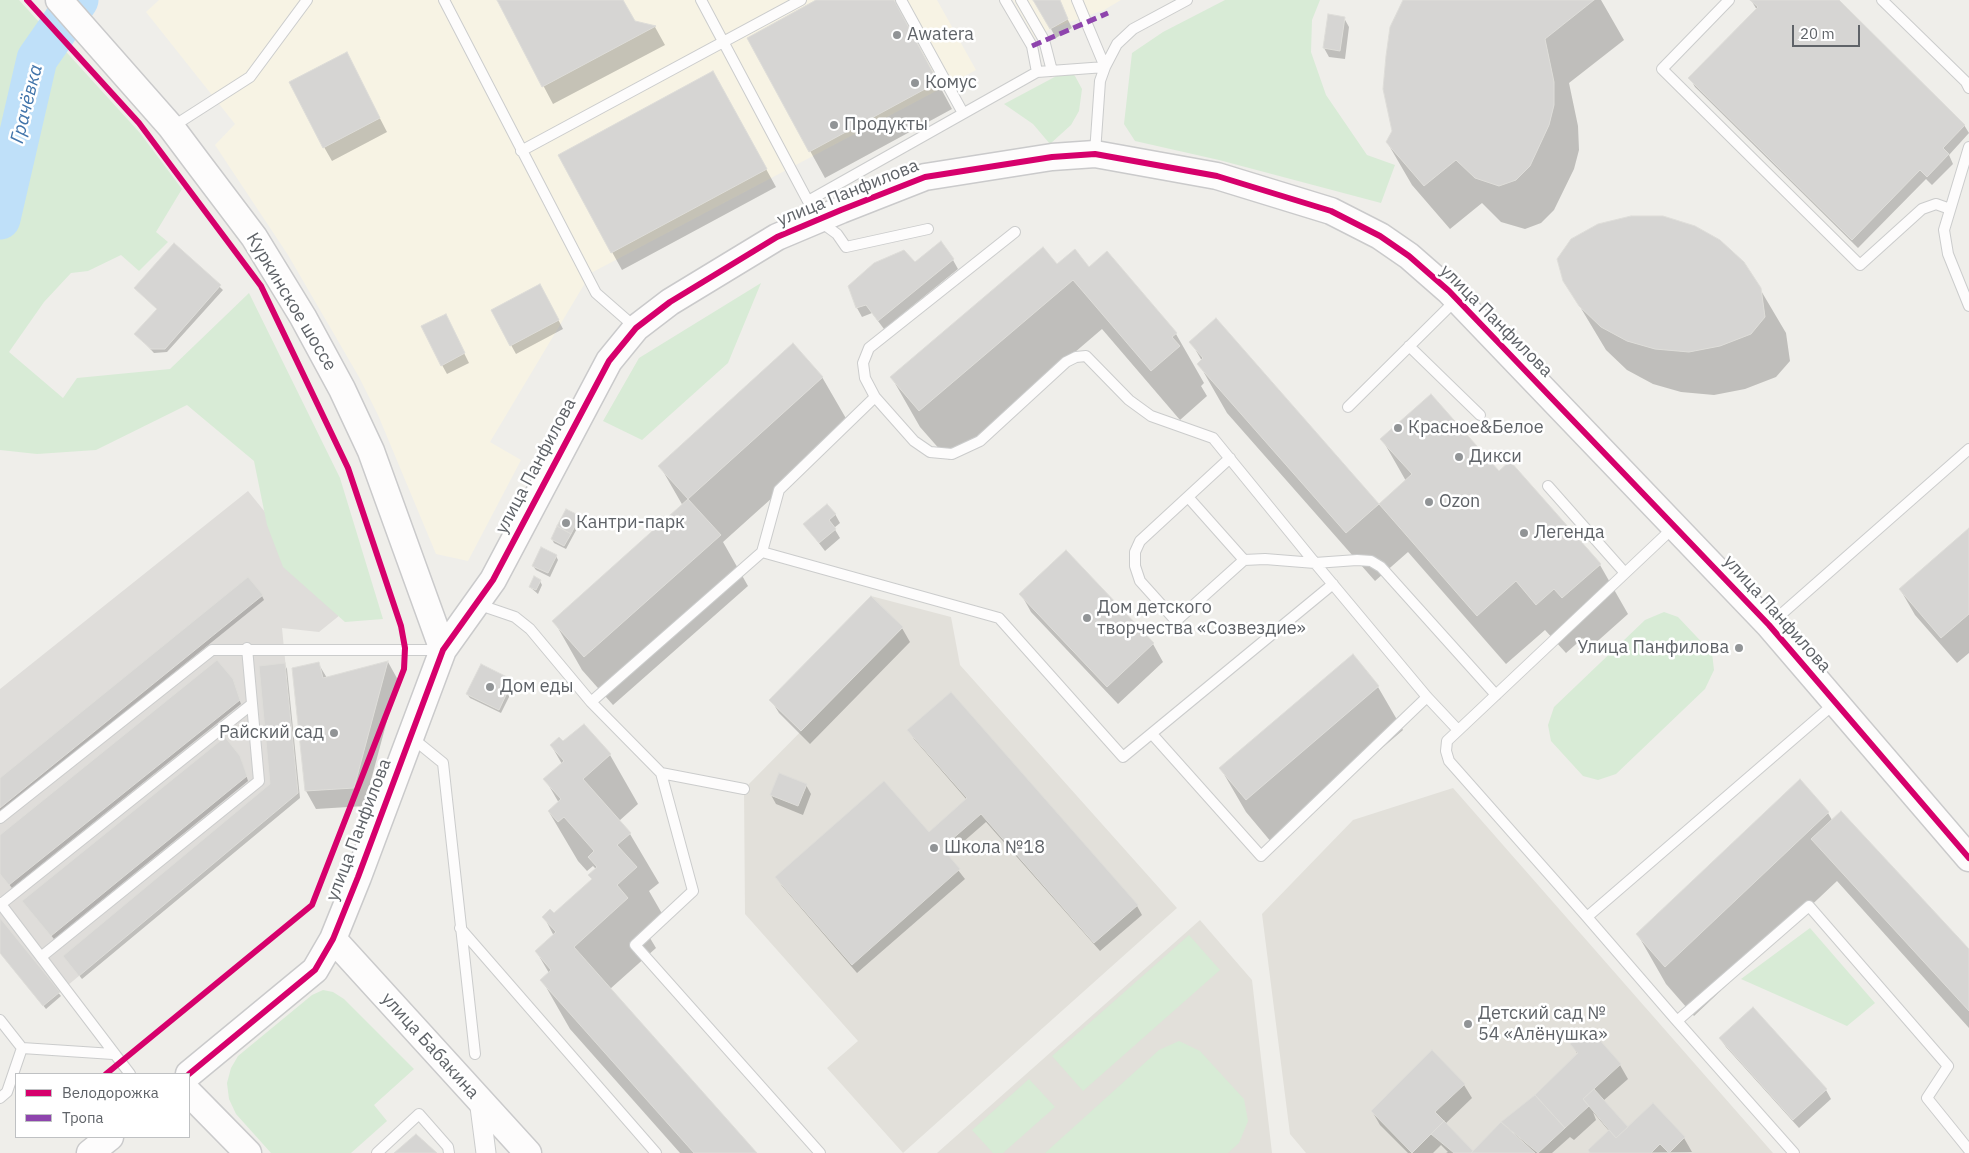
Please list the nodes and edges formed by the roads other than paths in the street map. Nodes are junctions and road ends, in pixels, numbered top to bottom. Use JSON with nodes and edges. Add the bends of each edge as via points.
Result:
{"nodes":[{"id":1,"x":59,"y":0,"type":"edge"},
{"id":2,"x":306,"y":0,"type":"edge"},
{"id":3,"x":444,"y":0,"type":"edge"},
{"id":4,"x":701,"y":0,"type":"edge"},
{"id":5,"x":801,"y":0,"type":"edge"},
{"id":6,"x":901,"y":0,"type":"edge"},
{"id":7,"x":1005,"y":0,"type":"edge"},
{"id":8,"x":1021,"y":0,"type":"edge"},
{"id":9,"x":1077,"y":0,"type":"edge"},
{"id":10,"x":1188,"y":0,"type":"edge"},
{"id":11,"x":1729,"y":0,"type":"edge"},
{"id":12,"x":1882,"y":0,"type":"edge"},
{"id":13,"x":724,"y":42,"type":"junction"},
{"id":14,"x":1105,"y":67,"type":"junction"},
{"id":15,"x":1052,"y":71,"type":"junction"},
{"id":16,"x":1037,"y":72,"type":"junction"},
{"id":17,"x":1969,"y":88,"type":"edge"},
{"id":18,"x":963,"y":113,"type":"junction"},
{"id":19,"x":171,"y":127,"type":"junction"},
{"id":20,"x":1969,"y":147,"type":"edge"},
{"id":21,"x":521,"y":151,"type":"junction"},
{"id":22,"x":1095,"y":154,"type":"junction"},
{"id":23,"x":1950,"y":209,"type":"junction"},
{"id":24,"x":813,"y":210,"type":"junction"},
{"id":25,"x":928,"y":230,"type":"dead end"},
{"id":26,"x":1015,"y":232,"type":"dead end"},
{"id":27,"x":1457,"y":300,"type":"junction"},
{"id":28,"x":1969,"y":306,"type":"edge"},
{"id":29,"x":636,"y":328,"type":"junction"},
{"id":30,"x":1409,"y":346,"type":"junction"},
{"id":31,"x":876,"y":397,"type":"junction"},
{"id":32,"x":1348,"y":407,"type":"dead end"},
{"id":33,"x":1480,"y":415,"type":"dead end"},
{"id":34,"x":1969,"y":449,"type":"edge"},
{"id":35,"x":1230,"y":458,"type":"junction"},
{"id":36,"x":1548,"y":486,"type":"dead end"},
{"id":37,"x":1188,"y":497,"type":"junction"},
{"id":38,"x":1675,"y":526,"type":"junction"},
{"id":39,"x":762,"y":552,"type":"junction"},
{"id":40,"x":1244,"y":560,"type":"junction"},
{"id":41,"x":1315,"y":563,"type":"junction"},
{"id":42,"x":1624,"y":573,"type":"junction"},
{"id":43,"x":1333,"y":584,"type":"junction"},
{"id":44,"x":476,"y":604,"type":"junction"},
{"id":45,"x":1769,"y":625,"type":"junction"},
{"id":46,"x":247,"y":648,"type":"junction"},
{"id":47,"x":443,"y":650,"type":"junction"},
{"id":48,"x":1496,"y":695,"type":"junction"},
{"id":49,"x":1427,"y":697,"type":"junction"},
{"id":50,"x":591,"y":702,"type":"junction"},
{"id":51,"x":1836,"y":703,"type":"junction"},
{"id":52,"x":252,"y":704,"type":"junction"},
{"id":53,"x":1458,"y":730,"type":"junction"},
{"id":54,"x":1152,"y":734,"type":"junction"},
{"id":55,"x":410,"y":736,"type":"junction"},
{"id":56,"x":661,"y":773,"type":"junction"},
{"id":57,"x":744,"y":789,"type":"dead end"},
{"id":58,"x":0,"y":818,"type":"edge"},
{"id":59,"x":1969,"y":858,"type":"edge"},
{"id":60,"x":0,"y":904,"type":"edge"},
{"id":61,"x":1587,"y":917,"type":"junction"},
{"id":62,"x":460,"y":928,"type":"junction"},
{"id":63,"x":333,"y":939,"type":"junction"},
{"id":64,"x":41,"y":957,"type":"junction"},
{"id":65,"x":0,"y":1020,"type":"edge"},
{"id":66,"x":1676,"y":1021,"type":"junction"},
{"id":67,"x":22,"y":1048,"type":"junction"},
{"id":68,"x":113,"y":1054,"type":"junction"},
{"id":69,"x":475,"y":1054,"type":"dead end"},
{"id":70,"x":129,"y":1073,"type":"edge"},
{"id":71,"x":190,"y":1073,"type":"edge"},
{"id":72,"x":190,"y":1094,"type":"edge"},
{"id":73,"x":0,"y":1098,"type":"edge"},
{"id":74,"x":479,"y":1099,"type":"junction"},
{"id":75,"x":109,"y":1138,"type":"edge"},
{"id":76,"x":1969,"y":1150,"type":"edge"},
{"id":77,"x":90,"y":1153,"type":"edge"},
{"id":78,"x":248,"y":1153,"type":"edge"},
{"id":79,"x":377,"y":1153,"type":"edge"},
{"id":80,"x":449,"y":1153,"type":"edge"},
{"id":81,"x":486,"y":1153,"type":"edge"},
{"id":82,"x":528,"y":1153,"type":"edge"},
{"id":83,"x":656,"y":1153,"type":"edge"},
{"id":84,"x":820,"y":1153,"type":"edge"},
{"id":85,"x":1794,"y":1153,"type":"edge"}],
"edges":[{"from":1,"to":19,"type":"street","name":"Куркинское шоссе"},
{"from":2,"to":19,"type":"lane","via":[[250,77]]},
{"from":3,"to":21,"type":"lane"},
{"from":4,"to":13,"type":"lane"},
{"from":5,"to":13,"type":"lane"},
{"from":6,"to":18,"type":"lane"},
{"from":7,"to":16,"type":"lane","via":[[1032,46]]},
{"from":8,"to":15,"type":"lane","via":[[1044,40]]},
{"from":9,"to":14,"type":"lane"},
{"from":10,"to":14,"type":"lane","via":[[1133,28],[1117,44]]},
{"from":11,"to":23,"type":"lane","via":[[1662,69],[1860,265],[1922,209],[1936,204]]},
{"from":12,"to":17,"type":"lane"},
{"from":13,"to":21,"type":"lane"},
{"from":13,"to":24,"type":"lane"},
{"from":14,"to":15,"type":"lane"},
{"from":14,"to":22,"type":"lane","via":[[1100,81]]},
{"from":15,"to":16,"type":"lane"},
{"from":16,"to":18,"type":"lane"},
{"from":18,"to":24,"type":"lane"},
{"from":19,"to":47,"type":"street","name":"Куркинское шоссе","via":[[254,237],[342,389],[371,451]]},
{"from":20,"to":23,"type":"lane"},
{"from":21,"to":29,"type":"lane","via":[[596,293]]},
{"from":22,"to":24,"type":"street","name":"улица Панфилова","via":[[1052,157],[925,177]]},
{"from":22,"to":27,"type":"street","name":"улица Панфилова","via":[[1217,176],[1331,211],[1380,236],[1409,256]]},
{"from":23,"to":28,"type":"lane","via":[[1944,230],[1948,254]]},
{"from":24,"to":25,"type":"lane","via":[[846,247]]},
{"from":24,"to":29,"type":"street","name":"улица Панфилова","via":[[778,237],[670,302]]},
{"from":26,"to":31,"type":"lane","via":[[869,348],[863,363],[865,378]]},
{"from":27,"to":30,"type":"lane"},
{"from":27,"to":38,"type":"street","name":"улица Панфилова"},
{"from":29,"to":44,"type":"street","name":"улица Панфилова","via":[[609,361],[493,580]]},
{"from":30,"to":32,"type":"lane"},
{"from":30,"to":33,"type":"lane"},
{"from":31,"to":35,"type":"lane","via":[[914,441],[930,452],[952,454],[980,441],[1066,362],[1086,356],[1129,400],[1151,416],[1213,438]]},
{"from":31,"to":39,"type":"lane","via":[[779,490]]},
{"from":34,"to":45,"type":"lane"},
{"from":35,"to":37,"type":"lane"},
{"from":35,"to":41,"type":"lane"},
{"from":36,"to":42,"type":"lane"},
{"from":37,"to":40,"type":"lane"},
{"from":37,"to":40,"type":"lane","via":[[1140,541],[1135,552],[1140,581],[1176,620]]},
{"from":38,"to":42,"type":"lane"},
{"from":38,"to":45,"type":"street","name":"улица Панфилова"},
{"from":39,"to":50,"type":"lane"},
{"from":39,"to":54,"type":"lane","via":[[999,618],[1123,757]]},
{"from":40,"to":41,"type":"lane"},
{"from":41,"to":43,"type":"lane"},
{"from":41,"to":48,"type":"lane","via":[[1357,560],[1371,561],[1381,567]]},
{"from":42,"to":48,"type":"lane"},
{"from":43,"to":49,"type":"lane"},
{"from":43,"to":54,"type":"lane"},
{"from":44,"to":47,"type":"street","name":"улица Панфилова"},
{"from":44,"to":50,"type":"lane","via":[[515,617],[530,629]]},
{"from":45,"to":51,"type":"street","name":"улица Панфилова"},
{"from":46,"to":47,"type":"lane"},
{"from":46,"to":52,"type":"lane"},
{"from":46,"to":58,"type":"lane","via":[[212,650]]},
{"from":47,"to":55,"type":"street","name":"улица Панфилова"},
{"from":48,"to":53,"type":"lane"},
{"from":49,"to":53,"type":"lane"},
{"from":49,"to":54,"type":"lane","via":[[1261,856]]},
{"from":50,"to":56,"type":"lane"},
{"from":51,"to":59,"type":"street","name":"улица Панфилова"},
{"from":51,"to":61,"type":"lane"},
{"from":52,"to":60,"type":"lane"},
{"from":52,"to":64,"type":"lane","via":[[258,781]]},
{"from":53,"to":61,"type":"lane","via":[[1447,741],[1449,761]]},
{"from":55,"to":62,"type":"lane","via":[[442,763]]},
{"from":55,"to":63,"type":"street","name":"улица Панфилова"},
{"from":56,"to":57,"type":"lane"},
{"from":56,"to":84,"type":"lane","via":[[693,891],[635,945]]},
{"from":60,"to":64,"type":"lane"},
{"from":61,"to":66,"type":"lane"},
{"from":62,"to":69,"type":"lane"},
{"from":62,"to":83,"type":"lane"},
{"from":63,"to":71,"type":"street","name":"улица Панфилова","via":[[315,970]]},
{"from":63,"to":74,"type":"street","name":"улица Бабакина"},
{"from":64,"to":68,"type":"lane"},
{"from":65,"to":67,"type":"lane"},
{"from":66,"to":76,"type":"lane","via":[[1810,906],[1948,1066],[1927,1098]]},
{"from":66,"to":85,"type":"lane"},
{"from":67,"to":68,"type":"lane"},
{"from":67,"to":73,"type":"lane","via":[[7,1092]]},
{"from":68,"to":70,"type":"lane"},
{"from":72,"to":78,"type":"street"},
{"from":74,"to":81,"type":"street"},
{"from":74,"to":82,"type":"street","name":"улица Бабакина"},
{"from":75,"to":77,"type":"street"},
{"from":79,"to":80,"type":"lane","via":[[419,1114],[448,1147]]}]}
